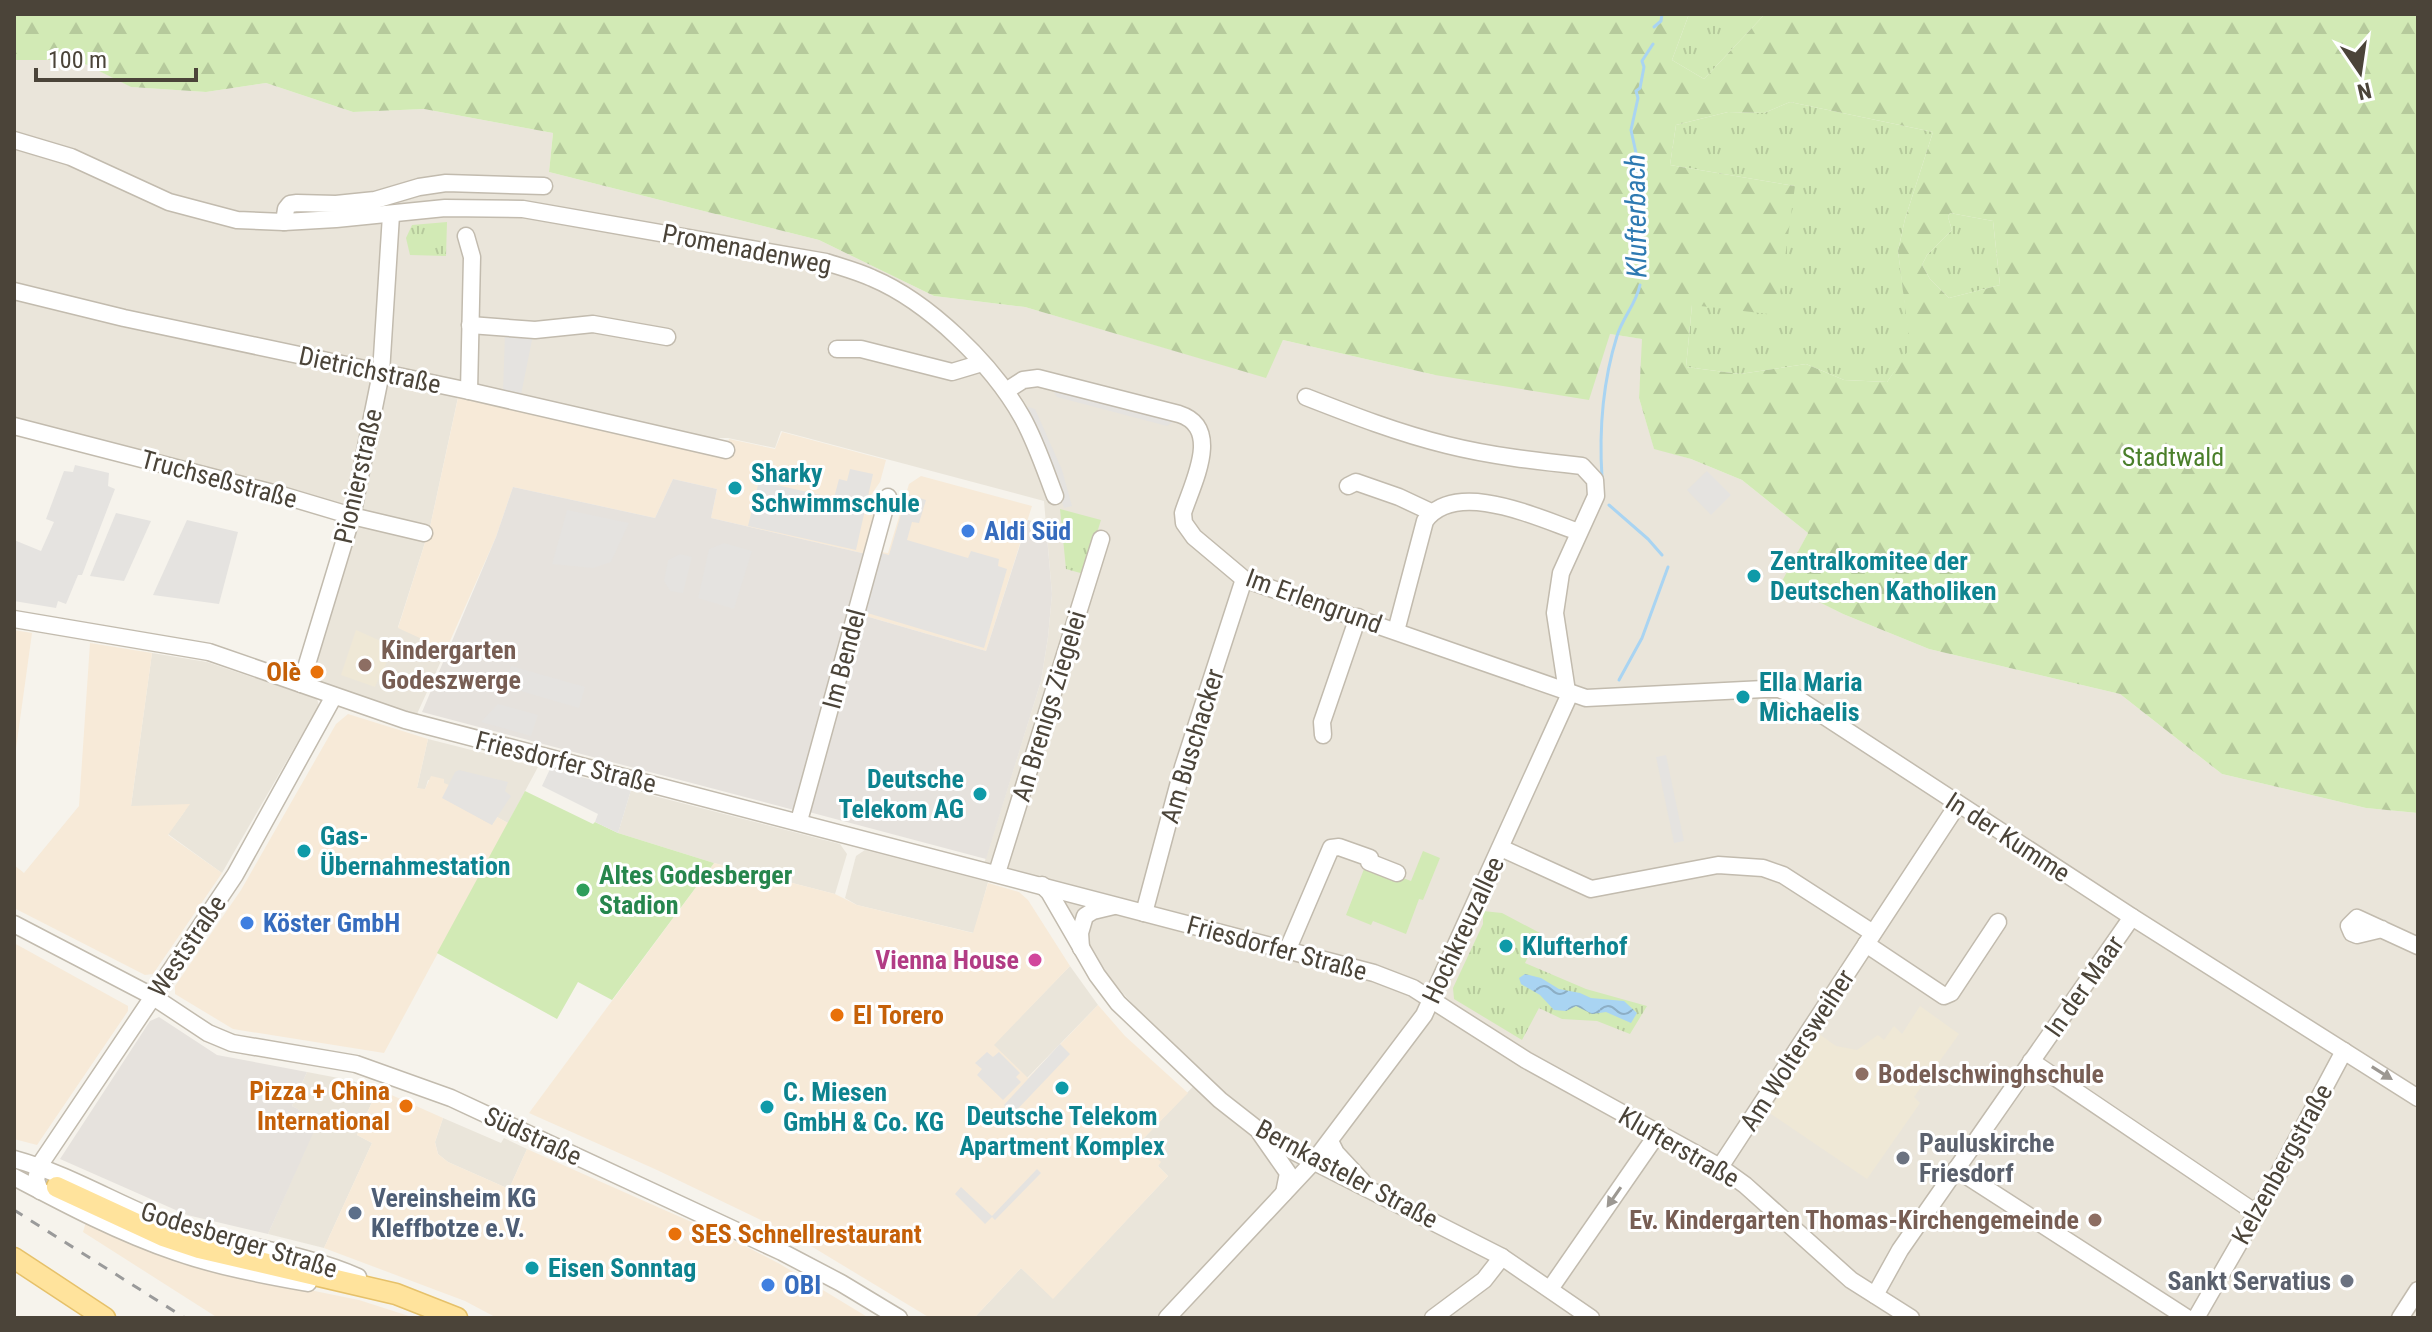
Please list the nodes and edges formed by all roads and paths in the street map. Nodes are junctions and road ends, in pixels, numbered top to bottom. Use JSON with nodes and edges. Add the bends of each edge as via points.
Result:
{"nodes":[{"id":1,"x":14,"y":140,"type":"edge"},
{"id":2,"x":481,"y":186,"type":"junction"},
{"id":3,"x":544,"y":186,"type":"dead end"},
{"id":4,"x":481,"y":207,"type":"junction"},
{"id":5,"x":391,"y":215,"type":"junction"},
{"id":6,"x":284,"y":222,"type":"junction"},
{"id":7,"x":466,"y":236,"type":"dead end"},
{"id":8,"x":14,"y":291,"type":"edge"},
{"id":9,"x":470,"y":325,"type":"junction"},
{"id":10,"x":667,"y":337,"type":"dead end"},
{"id":11,"x":837,"y":349,"type":"dead end"},
{"id":12,"x":982,"y":363,"type":"junction"},
{"id":13,"x":381,"y":373,"type":"junction"},
{"id":14,"x":469,"y":391,"type":"junction"},
{"id":15,"x":1006,"y":391,"type":"junction"},
{"id":16,"x":1306,"y":397,"type":"dead end"},
{"id":17,"x":14,"y":426,"type":"edge"},
{"id":18,"x":726,"y":450,"type":"dead end"},
{"id":19,"x":1348,"y":486,"type":"dead end"},
{"id":20,"x":1055,"y":496,"type":"dead end"},
{"id":21,"x":888,"y":497,"type":"dead end"},
{"id":22,"x":1431,"y":512,"type":"junction"},
{"id":23,"x":352,"y":516,"type":"junction"},
{"id":24,"x":1579,"y":532,"type":"junction"},
{"id":25,"x":424,"y":533,"type":"dead end"},
{"id":26,"x":1101,"y":539,"type":"dead end"},
{"id":27,"x":1244,"y":579,"type":"junction"},
{"id":28,"x":1358,"y":617,"type":"junction"},
{"id":29,"x":14,"y":619,"type":"edge"},
{"id":30,"x":1396,"y":631,"type":"junction"},
{"id":31,"x":301,"y":684,"type":"junction"},
{"id":32,"x":1568,"y":690,"type":"junction"},
{"id":33,"x":334,"y":696,"type":"junction"},
{"id":34,"x":1323,"y":735,"type":"dead end"},
{"id":35,"x":1958,"y":804,"type":"junction"},
{"id":36,"x":799,"y":821,"type":"junction"},
{"id":37,"x":1501,"y":848,"type":"junction"},
{"id":38,"x":997,"y":873,"type":"junction"},
{"id":39,"x":1397,"y":873,"type":"dead end"},
{"id":40,"x":1042,"y":885,"type":"junction"},
{"id":41,"x":1120,"y":906,"type":"junction"},
{"id":42,"x":1144,"y":913,"type":"junction"},
{"id":43,"x":2132,"y":917,"type":"junction"},
{"id":44,"x":1998,"y":922,"type":"dead end"},
{"id":45,"x":14,"y":924,"type":"edge"},
{"id":46,"x":2382,"y":929,"type":"dead end"},
{"id":47,"x":1870,"y":938,"type":"junction"},
{"id":48,"x":2418,"y":946,"type":"edge"},
{"id":49,"x":1081,"y":950,"type":"junction"},
{"id":50,"x":1287,"y":951,"type":"junction"},
{"id":51,"x":152,"y":996,"type":"junction"},
{"id":52,"x":1431,"y":999,"type":"junction"},
{"id":53,"x":2344,"y":1051,"type":"junction"},
{"id":54,"x":2031,"y":1061,"type":"junction"},
{"id":55,"x":2418,"y":1098,"type":"edge"},
{"id":56,"x":1257,"y":1129,"type":"junction"},
{"id":57,"x":1658,"y":1133,"type":"junction"},
{"id":58,"x":1330,"y":1141,"type":"junction"},
{"id":59,"x":14,"y":1159,"type":"edge"},
{"id":60,"x":1314,"y":1161,"type":"junction"},
{"id":61,"x":39,"y":1166,"type":"junction"},
{"id":62,"x":1720,"y":1167,"type":"junction"},
{"id":63,"x":1956,"y":1169,"type":"junction"},
{"id":64,"x":14,"y":1171,"type":"edge"},
{"id":65,"x":14,"y":1177,"type":"edge"},
{"id":66,"x":48,"y":1189,"type":"junction"},
{"id":67,"x":1368,"y":1189,"type":"junction"},
{"id":68,"x":1283,"y":1194,"type":"junction"},
{"id":69,"x":2256,"y":1213,"type":"junction"},
{"id":70,"x":1502,"y":1257,"type":"junction"},
{"id":71,"x":14,"y":1258,"type":"edge"},
{"id":72,"x":14,"y":1274,"type":"edge"},
{"id":73,"x":1550,"y":1289,"type":"junction"},
{"id":74,"x":2418,"y":1290,"type":"edge"},
{"id":75,"x":396,"y":1294,"type":"junction"},
{"id":76,"x":1875,"y":1295,"type":"junction"},
{"id":77,"x":1456,"y":1311,"type":"edge"},
{"id":78,"x":80,"y":1318,"type":"edge"},
{"id":79,"x":105,"y":1318,"type":"edge"},
{"id":80,"x":456,"y":1318,"type":"edge"},
{"id":81,"x":899,"y":1318,"type":"edge"},
{"id":82,"x":1167,"y":1318,"type":"edge"},
{"id":83,"x":1433,"y":1318,"type":"edge"},
{"id":84,"x":1591,"y":1318,"type":"edge"},
{"id":85,"x":1911,"y":1318,"type":"edge"},
{"id":86,"x":2187,"y":1318,"type":"edge"},
{"id":87,"x":2196,"y":1318,"type":"edge"},
{"id":88,"x":2400,"y":1318,"type":"edge"}],
"edges":[{"from":1,"to":6,"type":"street","name":"Promenadenweg","via":[[71,157],[197,212]]},
{"from":2,"to":3,"type":"street"},
{"from":2,"to":4,"type":"street"},
{"from":2,"to":6,"type":"street","via":[[446,183],[375,200],[290,204]]},
{"from":4,"to":5,"type":"street","name":"Promenadenweg"},
{"from":4,"to":12,"type":"street","name":"Promenadenweg","via":[[582,218],[826,262],[874,278],[903,295]]},
{"from":5,"to":6,"type":"street","name":"Promenadenweg"},
{"from":5,"to":13,"type":"street","name":"Pionierstraße"},
{"from":7,"to":9,"type":"street","via":[[472,257]]},
{"from":8,"to":13,"type":"street","name":"Dietrichstraße"},
{"from":9,"to":10,"type":"street","via":[[535,330],[593,324]]},
{"from":9,"to":14,"type":"street"},
{"from":11,"to":12,"type":"street","via":[[861,349],[952,372]]},
{"from":12,"to":15,"type":"street","name":"Promenadenweg"},
{"from":13,"to":14,"type":"street","name":"Dietrichstraße"},
{"from":13,"to":23,"type":"street","name":"Pionierstraße"},
{"from":14,"to":18,"type":"street","name":"Dietrichstraße"},
{"from":15,"to":20,"type":"street","name":"Promenadenweg","via":[[1032,435]]},
{"from":15,"to":27,"type":"street","name":"Im Erlengrund","via":[[1038,378],[1192,421],[1204,447],[1184,523]]},
{"from":16,"to":24,"type":"street","name":"Hochkreuzallee","via":[[1447,445],[1582,466],[1595,480],[1596,496]]},
{"from":17,"to":23,"type":"street","name":"Truchseßstraße"},
{"from":19,"to":22,"type":"street","via":[[1356,482]]},
{"from":21,"to":36,"type":"street","name":"Im Bendel"},
{"from":22,"to":24,"type":"street","via":[[1478,501]]},
{"from":22,"to":30,"type":"street"},
{"from":23,"to":25,"type":"street","name":"Truchseßstraße"},
{"from":23,"to":31,"type":"street","name":"Pionierstraße"},
{"from":24,"to":32,"type":"street","name":"Hochkreuzallee","via":[[1561,573],[1555,613]]},
{"from":26,"to":38,"type":"street","name":"An Brenigs Ziegelei"},
{"from":27,"to":28,"type":"street","name":"Im Erlengrund"},
{"from":27,"to":42,"type":"street","name":"Am Buschacker","via":[[1183,767]]},
{"from":28,"to":30,"type":"street","name":"Im Erlengrund"},
{"from":28,"to":34,"type":"street","via":[[1322,722]]},
{"from":29,"to":31,"type":"street","name":"Friesdorfer Straße","via":[[209,652]]},
{"from":30,"to":32,"type":"street","name":"Im Erlengrund"},
{"from":31,"to":33,"type":"street","name":"Friesdorfer Straße"},
{"from":32,"to":35,"type":"street","name":"In der Kumme","via":[[1591,698],[1779,689]]},
{"from":32,"to":37,"type":"street","name":"Hochkreuzallee","via":[[1566,706]]},
{"from":33,"to":36,"type":"street","name":"Friesdorfer Straße","via":[[470,738]]},
{"from":33,"to":51,"type":"street","name":"Weststraße","via":[[235,875]]},
{"from":35,"to":43,"type":"street","name":"In der Kumme"},
{"from":35,"to":47,"type":"street","name":"Am Woltersweiher"},
{"from":36,"to":38,"type":"street","name":"Friesdorfer Straße"},
{"from":37,"to":47,"type":"street","via":[[1591,889],[1718,865],[1748,866],[1783,875]]},
{"from":37,"to":52,"type":"street","name":"Hochkreuzallee"},
{"from":38,"to":40,"type":"street","name":"Friesdorfer Straße"},
{"from":39,"to":50,"type":"street","via":[[1370,858],[1331,848]]},
{"from":40,"to":41,"type":"street","name":"Friesdorfer Straße"},
{"from":40,"to":49,"type":"street","name":"Bernkasteler Straße"},
{"from":41,"to":42,"type":"street","name":"Friesdorfer Straße"},
{"from":41,"to":49,"type":"street","via":[[1085,916]]},
{"from":42,"to":50,"type":"street","name":"Friesdorfer Straße"},
{"from":43,"to":53,"type":"street","name":"In der Kumme"},
{"from":43,"to":54,"type":"street","name":"In der Maar"},
{"from":44,"to":47,"type":"street","via":[[1944,996]]},
{"from":45,"to":51,"type":"street","name":"Südstraße"},
{"from":46,"to":48,"type":"street"},
{"from":47,"to":62,"type":"street","name":"Am Woltersweiher"},
{"from":49,"to":56,"type":"street","name":"Bernkasteler Straße","via":[[1118,1003]]},
{"from":50,"to":52,"type":"street","name":"Friesdorfer Straße","via":[[1374,973]]},
{"from":51,"to":61,"type":"street","name":"Weststraße"},
{"from":51,"to":81,"type":"street","name":"Südstraße","via":[[232,1043],[356,1064],[451,1098],[782,1252]]},
{"from":52,"to":57,"type":"street","name":"Klufterstraße","via":[[1526,1060]]},
{"from":52,"to":58,"type":"street","name":"Hochkreuzallee","via":[[1419,1023]]},
{"from":53,"to":55,"type":"street","name":"In der Kumme","one_way":true},
{"from":53,"to":69,"type":"street","name":"Kelzenbergstraße"},
{"from":54,"to":63,"type":"street","name":"In der Maar"},
{"from":54,"to":69,"type":"street"},
{"from":56,"to":60,"type":"street","name":"Bernkasteler Straße"},
{"from":56,"to":68,"type":"street","via":[[1288,1173]]},
{"from":57,"to":62,"type":"street","name":"Klufterstraße"},
{"from":57,"to":73,"type":"street","one_way":true},
{"from":58,"to":60,"type":"street","name":"Hochkreuzallee"},
{"from":58,"to":67,"type":"street"},
{"from":59,"to":61,"type":"street","name":"Godesberger Straße"},
{"from":60,"to":67,"type":"street","name":"Bernkasteler Straße"},
{"from":60,"to":68,"type":"street","name":"Hochkreuzallee"},
{"from":61,"to":64,"type":"street"},
{"from":61,"to":66,"type":"street","via":[[36,1180]]},
{"from":61,"to":75,"type":"street","name":"Godesberger Straße","via":[[173,1225],[316,1263]]},
{"from":62,"to":76,"type":"street","name":"Klufterstraße"},
{"from":63,"to":76,"type":"street","name":"In der Maar"},
{"from":63,"to":86,"type":"street"},
{"from":65,"to":66,"type":"street","name":"Godesberger Straße"},
{"from":66,"to":75,"type":"main road","name":"Godesberger Straße","via":[[199,1248]]},
{"from":66,"to":80,"type":"street","name":"Godesberger Straße","via":[[129,1235],[177,1253]]},
{"from":67,"to":70,"type":"street","name":"Bernkasteler Straße"},
{"from":68,"to":82,"type":"street","name":"Hochkreuzallee"},
{"from":69,"to":87,"type":"street","name":"Kelzenbergstraße"},
{"from":70,"to":73,"type":"street","name":"Bernkasteler Straße"},
{"from":70,"to":77,"type":"street"},
{"from":71,"to":79,"type":"main road"},
{"from":72,"to":78,"type":"main road"},
{"from":73,"to":84,"type":"street","name":"Bernkasteler Straße"},
{"from":74,"to":88,"type":"street"},
{"from":75,"to":80,"type":"main road","name":"Godesberger Straße"},
{"from":76,"to":85,"type":"street","name":"Klufterstraße"},
{"from":77,"to":83,"type":"street"}]}
